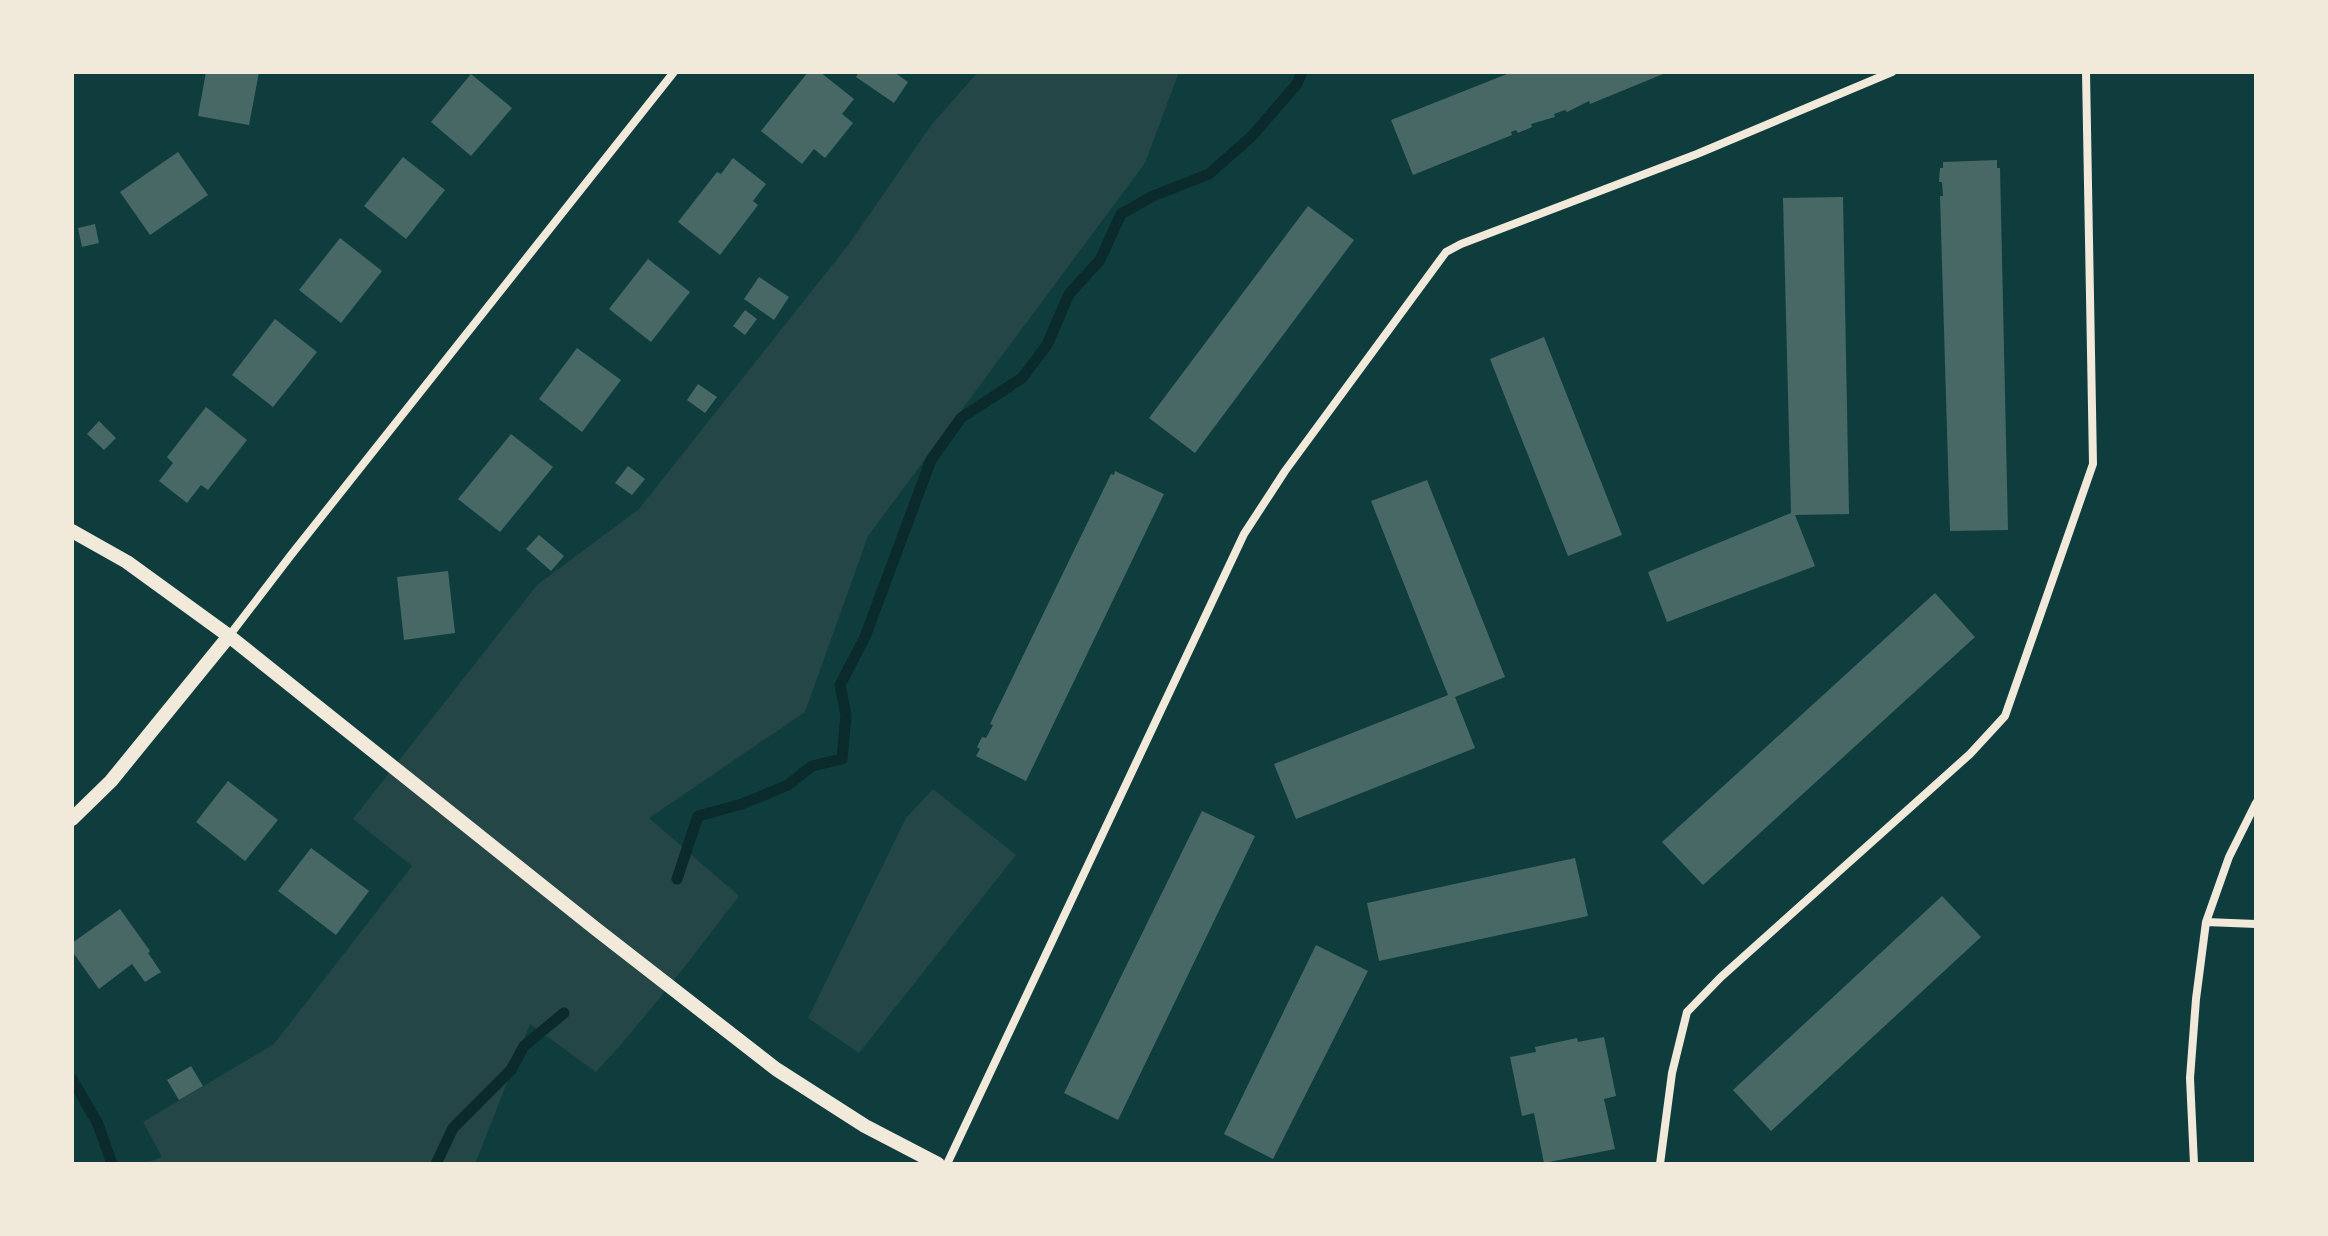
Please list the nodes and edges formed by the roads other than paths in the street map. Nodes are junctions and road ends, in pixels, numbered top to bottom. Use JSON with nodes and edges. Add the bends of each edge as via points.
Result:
{"nodes":[{"id":1,"x":674,"y":72,"type":"edge"},
{"id":2,"x":1892,"y":72,"type":"edge"},
{"id":3,"x":2086,"y":72,"type":"edge"},
{"id":4,"x":72,"y":531,"type":"edge"},
{"id":5,"x":229,"y":636,"type":"junction"},
{"id":6,"x":2256,"y":803,"type":"edge"},
{"id":7,"x":72,"y":819,"type":"edge"},
{"id":8,"x":2206,"y":922,"type":"junction"},
{"id":9,"x":2256,"y":924,"type":"edge"},
{"id":10,"x":938,"y":1164,"type":"edge"},
{"id":11,"x":947,"y":1164,"type":"edge"},
{"id":12,"x":1660,"y":1164,"type":"edge"},
{"id":13,"x":2194,"y":1164,"type":"edge"}],
"edges":[{"from":1,"to":5,"type":"street"},
{"from":2,"to":11,"type":"street","via":[[1446,252],[1244,534]]},
{"from":3,"to":12,"type":"street","via":[[2093,464],[2005,716],[1687,1012],[1672,1073]]},
{"from":4,"to":5,"type":"street","via":[[127,562]]},
{"from":5,"to":7,"type":"street","via":[[111,781]]},
{"from":5,"to":10,"type":"street","via":[[776,1069],[865,1126]]},
{"from":6,"to":8,"type":"street"},
{"from":8,"to":9,"type":"street"},
{"from":8,"to":13,"type":"street","via":[[2190,1078]]}]}
